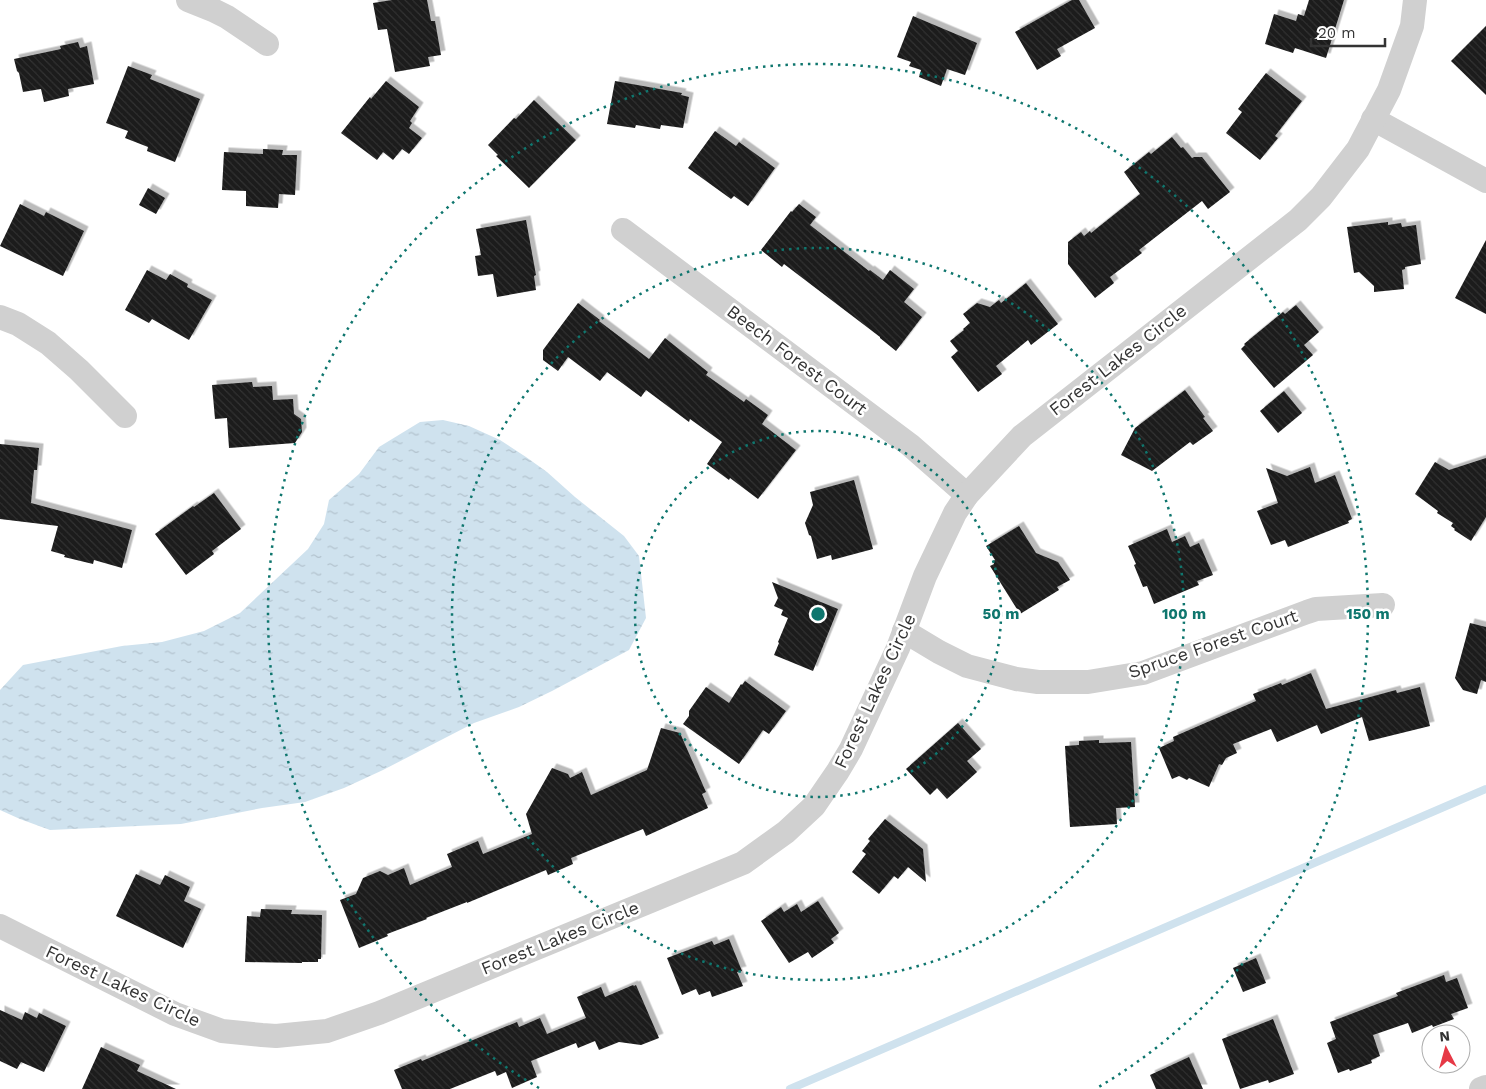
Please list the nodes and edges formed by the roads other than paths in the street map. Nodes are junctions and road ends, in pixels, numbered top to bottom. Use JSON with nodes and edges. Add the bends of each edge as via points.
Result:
{"nodes":[{"id":1,"x":188,"y":0,"type":"edge"},
{"id":2,"x":1416,"y":0,"type":"edge"},
{"id":3,"x":267,"y":44,"type":"dead end"},
{"id":4,"x":1373,"y":119,"type":"junction"},
{"id":5,"x":1486,"y":181,"type":"edge"},
{"id":6,"x":623,"y":230,"type":"dead end"},
{"id":7,"x":0,"y":317,"type":"edge"},
{"id":8,"x":125,"y":416,"type":"dead end"},
{"id":9,"x":967,"y":495,"type":"junction"},
{"id":10,"x":1383,"y":605,"type":"dead end"},
{"id":11,"x":904,"y":631,"type":"junction"},
{"id":12,"x":0,"y":926,"type":"edge"},
{"id":13,"x":1486,"y":1087,"type":"edge"},
{"id":14,"x":1482,"y":1089,"type":"edge"}],
"edges":[{"from":1,"to":3,"type":"street","via":[[213,10]]},
{"from":2,"to":4,"type":"street","name":"Forest Lakes Circle","via":[[1412,26],[1389,90]]},
{"from":4,"to":5,"type":"street"},
{"from":4,"to":9,"type":"street","name":"Forest Lakes Circle","via":[[1358,149],[1321,197],[1298,220],[1022,436]]},
{"from":6,"to":9,"type":"street","name":"Beech Forest Court","via":[[910,445]]},
{"from":7,"to":8,"type":"street","via":[[48,343]]},
{"from":9,"to":11,"type":"street","name":"Forest Lakes Circle","via":[[925,576]]},
{"from":10,"to":11,"type":"street","name":"Spruce Forest Court","via":[[1307,612],[1143,673],[1088,682],[1038,682],[967,666]]},
{"from":11,"to":12,"type":"street","name":"Forest Lakes Circle","via":[[851,749],[814,806],[786,832],[743,863],[379,1013],[328,1030],[276,1036],[222,1031],[175,1014]]},
{"from":13,"to":14,"type":"street"}]}
